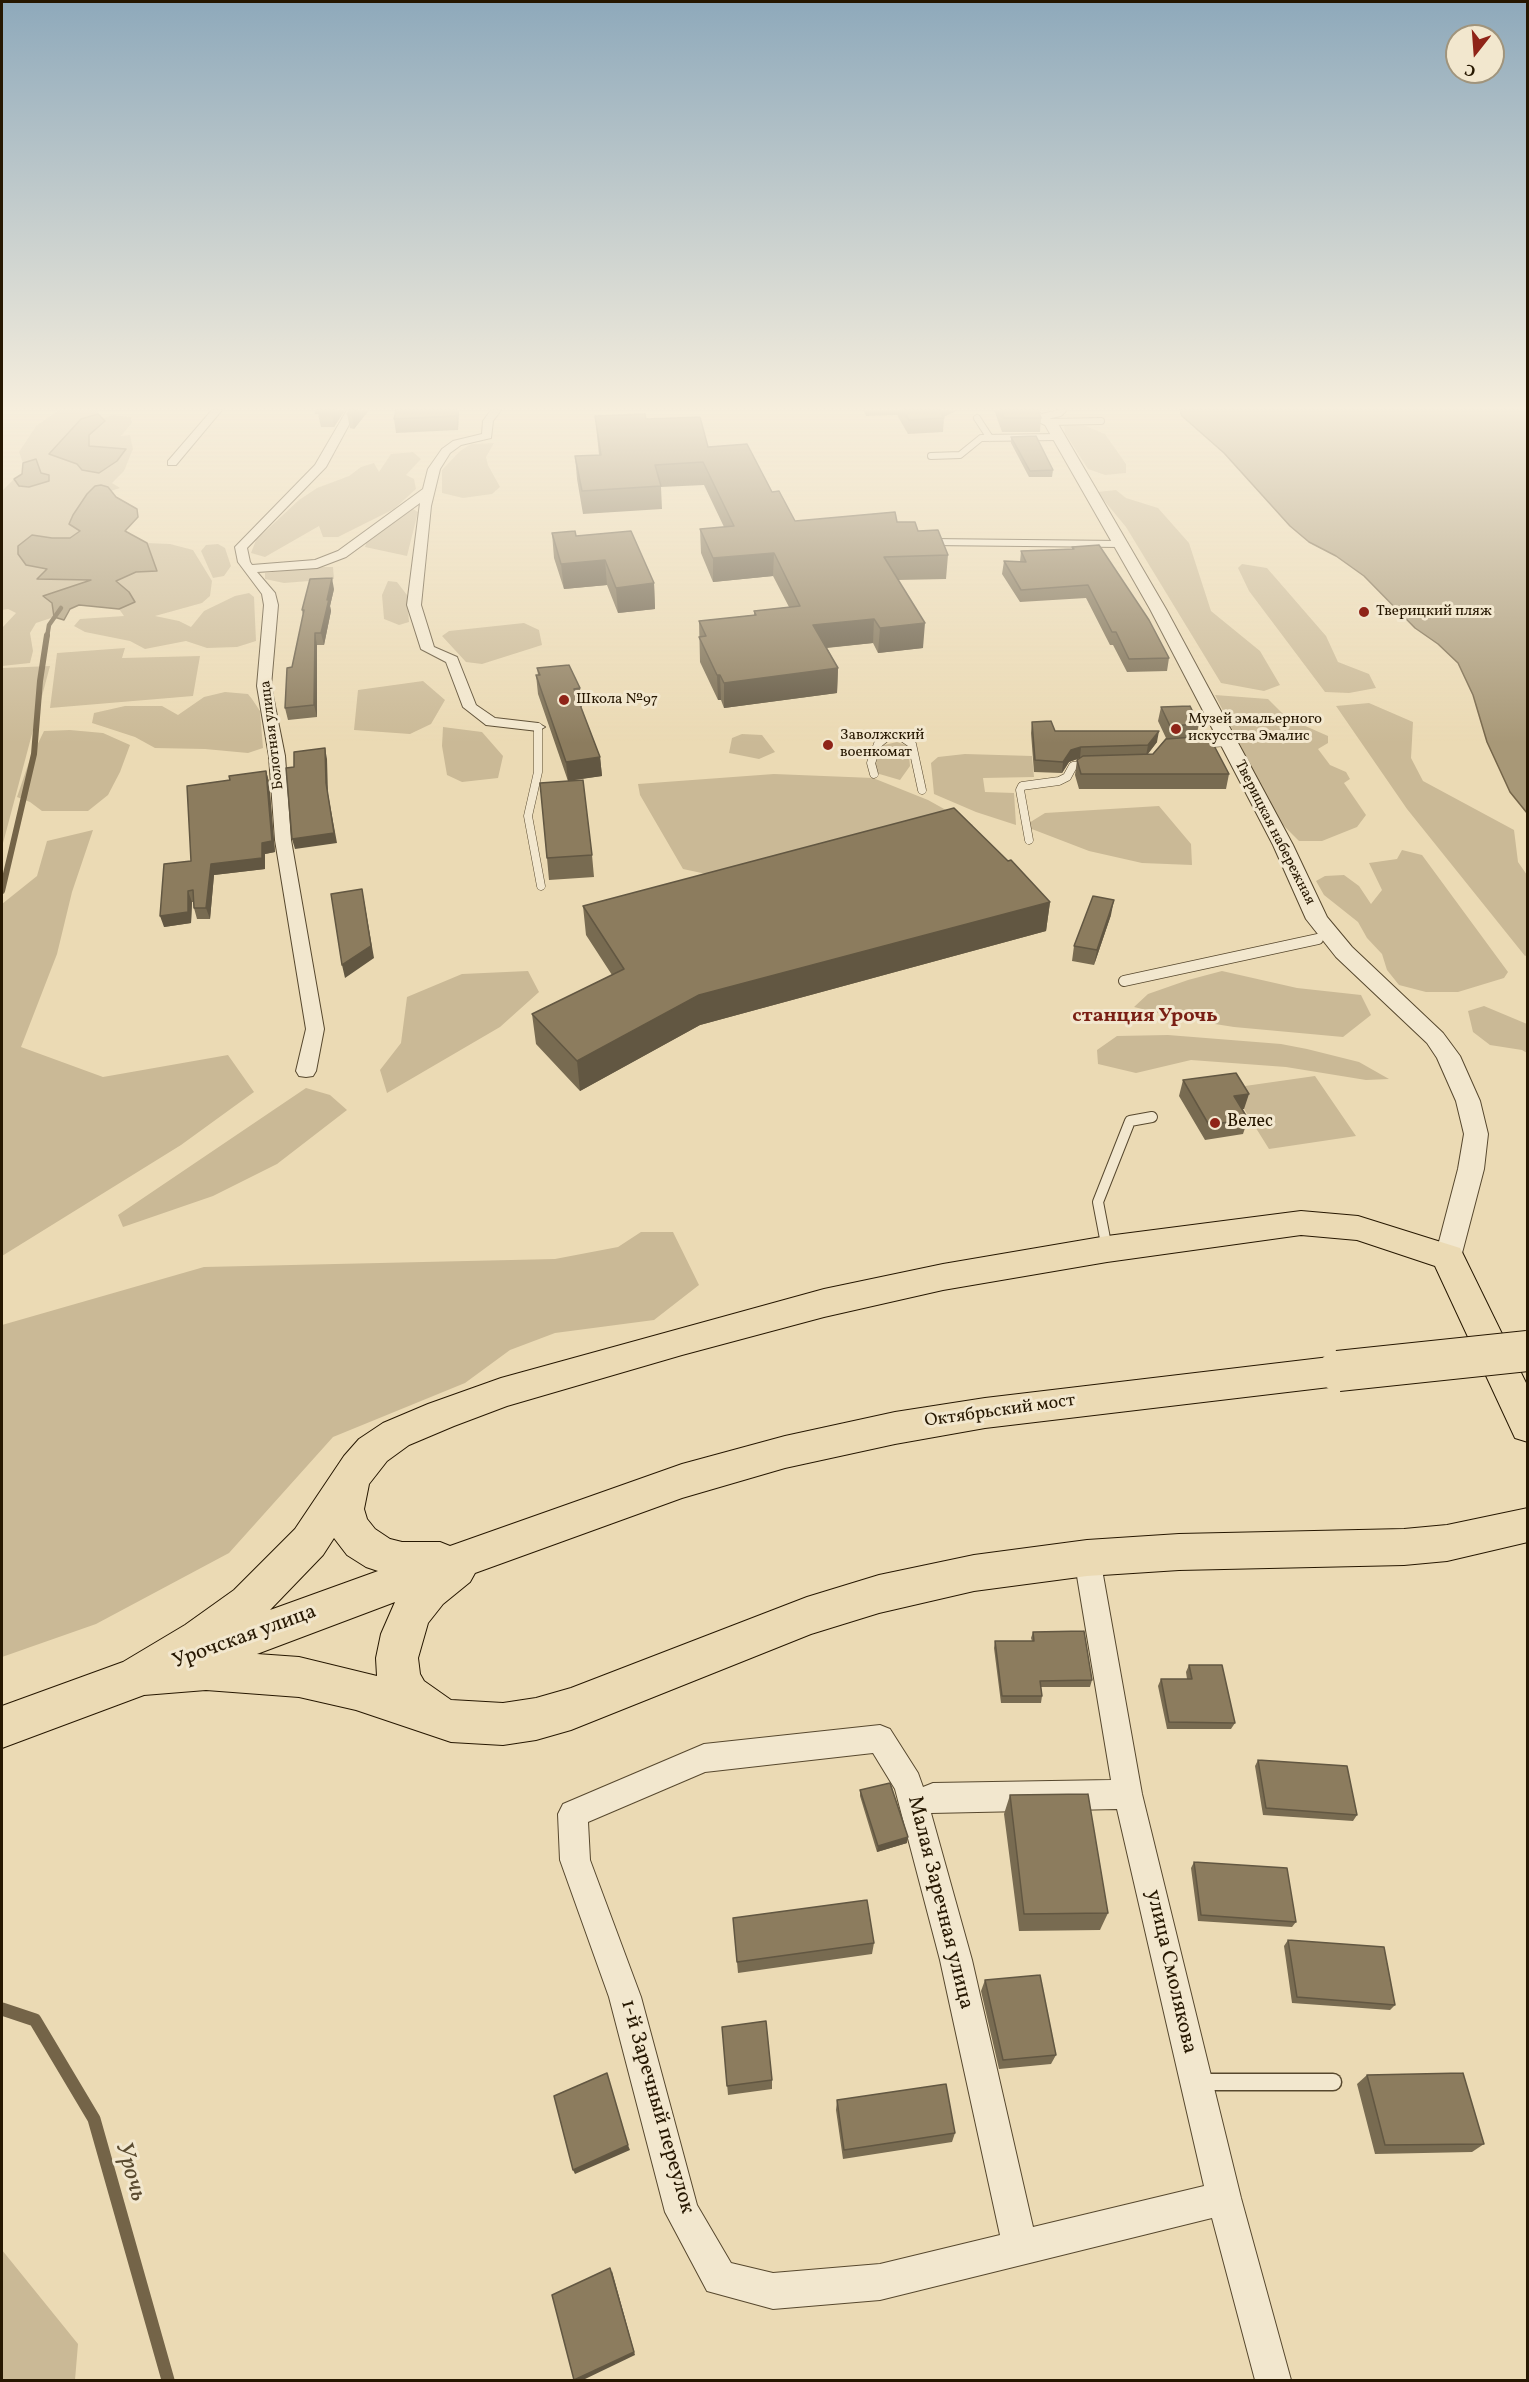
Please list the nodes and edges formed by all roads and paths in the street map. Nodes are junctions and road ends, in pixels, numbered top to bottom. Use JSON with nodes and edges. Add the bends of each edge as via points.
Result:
{"nodes":[{"id":1,"x":267,"y":521,"type":"edge"},
{"id":2,"x":387,"y":521,"type":"edge"},
{"id":3,"x":422,"y":521,"type":"edge"},
{"id":4,"x":1107,"y":521,"type":"edge"},
{"id":5,"x":924,"y":536,"type":"edge"},
{"id":6,"x":1120,"y":544,"type":"junction"},
{"id":7,"x":248,"y":569,"type":"junction"},
{"id":8,"x":538,"y":727,"type":"joint"},
{"id":9,"x":1228,"y":742,"type":"junction"},
{"id":10,"x":1193,"y":744,"type":"edge"},
{"id":11,"x":1101,"y":764,"type":"edge"},
{"id":12,"x":874,"y":774,"type":"dead end"},
{"id":13,"x":922,"y":790,"type":"dead end"},
{"id":14,"x":1029,"y":840,"type":"dead end"},
{"id":15,"x":541,"y":886,"type":"dead end"},
{"id":16,"x":1318,"y":939,"type":"dead end"},
{"id":17,"x":1124,"y":981,"type":"dead end"},
{"id":18,"x":306,"y":1071,"type":"dead end"},
{"id":19,"x":1152,"y":1118,"type":"dead end"},
{"id":20,"x":1107,"y":1249,"type":"junction"},
{"id":21,"x":1448,"y":1257,"type":"junction"},
{"id":22,"x":1527,"y":1351,"type":"edge"},
{"id":23,"x":1527,"y":1427,"type":"edge"},
{"id":24,"x":358,"y":1468,"type":"junction"},
{"id":25,"x":1527,"y":1525,"type":"edge"},
{"id":26,"x":489,"y":1549,"type":"junction"},
{"id":27,"x":1087,"y":1558,"type":"junction"},
{"id":28,"x":138,"y":1677,"type":"junction"},
{"id":29,"x":451,"y":1721,"type":"junction"},
{"id":30,"x":2,"y":1727,"type":"edge"},
{"id":31,"x":704,"y":1758,"type":"joint"},
{"id":32,"x":1128,"y":1794,"type":"junction"},
{"id":33,"x":914,"y":1806,"type":"junction"},
{"id":34,"x":1195,"y":2082,"type":"junction"},
{"id":35,"x":1333,"y":2082,"type":"dead end"},
{"id":36,"x":1224,"y":2198,"type":"junction"},
{"id":37,"x":1020,"y":2248,"type":"junction"},
{"id":38,"x":1273,"y":2380,"type":"edge"}],
"edges":[{"from":1,"to":7,"type":"street","via":[[241,547]]},
{"from":2,"to":7,"type":"street","via":[[342,554],[317,564]]},
{"from":3,"to":8,"type":"street","via":[[414,605],[428,649],[452,660],[470,707],[491,722]]},
{"from":4,"to":6,"type":"street","name":"Тверицкая набережная"},
{"from":5,"to":6,"type":"lane","via":[[927,542]]},
{"from":6,"to":9,"type":"street","name":"Тверицкая набережная"},
{"from":7,"to":18,"type":"street","name":"Болотная улица","via":[[268,593],[271,605],[264,686],[277,756],[283,840],[315,1029]]},
{"from":8,"to":15,"type":"lane","via":[[538,772],[528,816]]},
{"from":9,"to":10,"type":"lane"},
{"from":9,"to":21,"type":"street","name":"Тверицкая набережная","via":[[1317,919],[1344,952],[1435,1038],[1448,1056],[1468,1101],[1476,1134],[1474,1152]]},
{"from":11,"to":14,"type":"lane","via":[[1080,764],[1059,781],[1022,786]]},
{"from":12,"to":13,"type":"lane","via":[[871,763],[878,744],[884,737],[899,735],[912,744]]},
{"from":16,"to":17,"type":"lane"},
{"from":19,"to":20,"type":"lane","via":[[1130,1121],[1098,1202]]},
{"from":20,"to":21,"type":"main road","via":[[1301,1223],[1358,1228]]},
{"from":20,"to":24,"type":"main road","via":[[943,1277],[824,1303],[513,1390],[396,1434],[373,1450]]},
{"from":21,"to":23,"type":"main road"},
{"from":22,"to":26,"type":"main road","name":"Октябрьский мост","bridge":true,"via":[[1079,1400],[895,1428],[785,1452],[682,1481]]},
{"from":24,"to":26,"type":"main road","via":[[344,1509],[349,1527],[361,1542],[380,1554],[402,1560],[440,1560]]},
{"from":24,"to":28,"type":"main road","via":[[309,1542],[249,1603]]},
{"from":25,"to":27,"type":"main road","via":[[1447,1543]]},
{"from":26,"to":28,"type":"main road","name":"Урочская улица"},
{"from":26,"to":29,"type":"main road","via":[[428,1591],[412,1611],[402,1634],[397,1658],[399,1678],[409,1696],[430,1712]]},
{"from":27,"to":29,"type":"main road","via":[[974,1573],[879,1594],[807,1616],[572,1709],[536,1719],[503,1724]]},
{"from":27,"to":32,"type":"street","name":"улица Смолякова"},
{"from":28,"to":29,"type":"main road","via":[[206,1670],[299,1677],[356,1689]]},
{"from":28,"to":30,"type":"main road","name":"Урочская улица"},
{"from":31,"to":33,"type":"street","name":"Малая Заречная улица","via":[[880,1739],[909,1783]]},
{"from":31,"to":37,"type":"street","name":"1-й Заречный переулок","via":[[573,1814],[575,1860],[625,1996],[682,2212],[720,2278],[772,2291],[880,2282]]},
{"from":32,"to":33,"type":"street","via":[[933,1797]]},
{"from":32,"to":34,"type":"street","name":"улица Смолякова"},
{"from":33,"to":37,"type":"street","name":"Малая Заречная улица","via":[[956,1960]]},
{"from":34,"to":35,"type":"lane"},
{"from":34,"to":36,"type":"street","name":"улица Смолякова"},
{"from":36,"to":37,"type":"street","name":"1-й Заречный переулок"},
{"from":36,"to":38,"type":"street","name":"улица Смолякова"}]}
